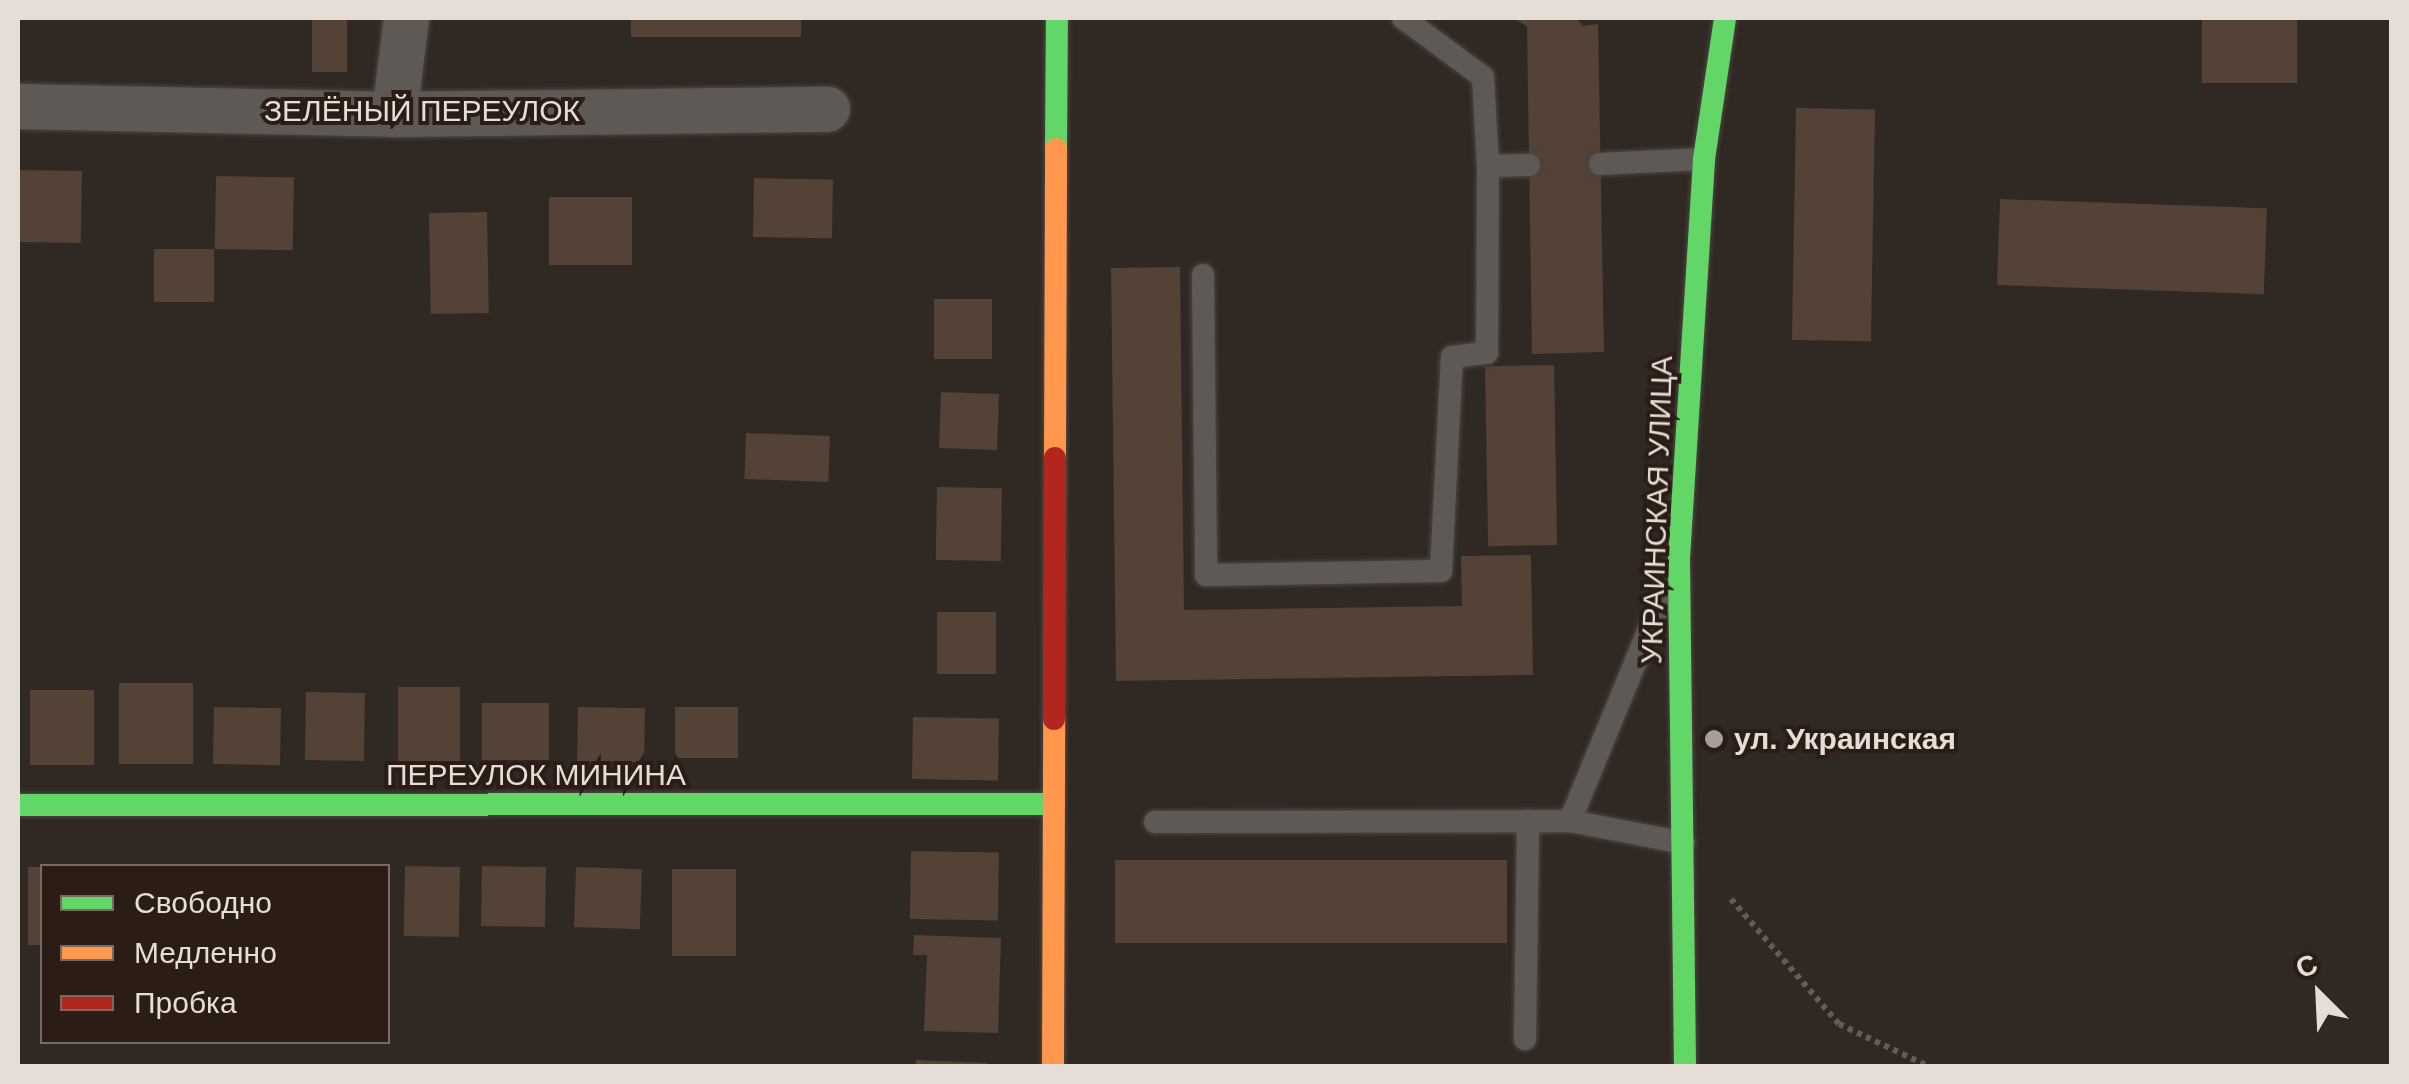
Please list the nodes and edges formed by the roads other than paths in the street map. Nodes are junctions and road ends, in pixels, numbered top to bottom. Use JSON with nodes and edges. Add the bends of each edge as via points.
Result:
{"nodes":[{"id":1,"x":406,"y":18,"type":"edge"},
{"id":2,"x":1057,"y":18,"type":"edge"},
{"id":3,"x":1403,"y":18,"type":"edge"},
{"id":4,"x":1724,"y":18,"type":"edge"},
{"id":5,"x":18,"y":106,"type":"edge"},
{"id":6,"x":827,"y":109,"type":"dead end"},
{"id":7,"x":394,"y":114,"type":"junction"},
{"id":8,"x":1704,"y":159,"type":"junction"},
{"id":9,"x":1600,"y":164,"type":"dead end"},
{"id":10,"x":1488,"y":166,"type":"junction"},
{"id":11,"x":1529,"y":166,"type":"dead end"},
{"id":12,"x":1204,"y":276,"type":"dead end"},
{"id":13,"x":1679,"y":558,"type":"junction"},
{"id":14,"x":1054,"y":804,"type":"junction"},
{"id":15,"x":18,"y":805,"type":"edge"},
{"id":16,"x":1528,"y":821,"type":"junction"},
{"id":17,"x":1570,"y":821,"type":"junction"},
{"id":18,"x":1154,"y":822,"type":"dead end"},
{"id":19,"x":1684,"y":843,"type":"junction"},
{"id":20,"x":1525,"y":1040,"type":"dead end"},
{"id":21,"x":1053,"y":1066,"type":"edge"},
{"id":22,"x":1685,"y":1066,"type":"edge"}],
"edges":[{"from":1,"to":7,"type":"street"},
{"from":2,"to":14,"type":"street"},
{"from":3,"to":10,"type":"lane","via":[[1483,76]]},
{"from":4,"to":8,"type":"street","name":"УКРАИНСКАЯ УЛИЦА"},
{"from":5,"to":7,"type":"street","name":"ЗЕЛЁНЫЙ ПЕРЕУЛОК"},
{"from":6,"to":7,"type":"street","name":"ЗЕЛЁНЫЙ ПЕРЕУЛОК"},
{"from":8,"to":9,"type":"lane"},
{"from":8,"to":13,"type":"street","name":"УКРАИНСКАЯ УЛИЦА"},
{"from":10,"to":11,"type":"lane"},
{"from":10,"to":12,"type":"lane","via":[[1488,354],[1452,358],[1441,571],[1206,575]]},
{"from":13,"to":17,"type":"lane"},
{"from":13,"to":19,"type":"street","name":"УКРАИНСКАЯ УЛИЦА"},
{"from":14,"to":15,"type":"street","name":"ПЕРЕУЛОК МИНИНА"},
{"from":14,"to":21,"type":"street"},
{"from":16,"to":17,"type":"lane"},
{"from":16,"to":18,"type":"lane"},
{"from":16,"to":20,"type":"lane"},
{"from":17,"to":19,"type":"lane"},
{"from":19,"to":22,"type":"street","name":"УКРАИНСКАЯ УЛИЦА"}]}
